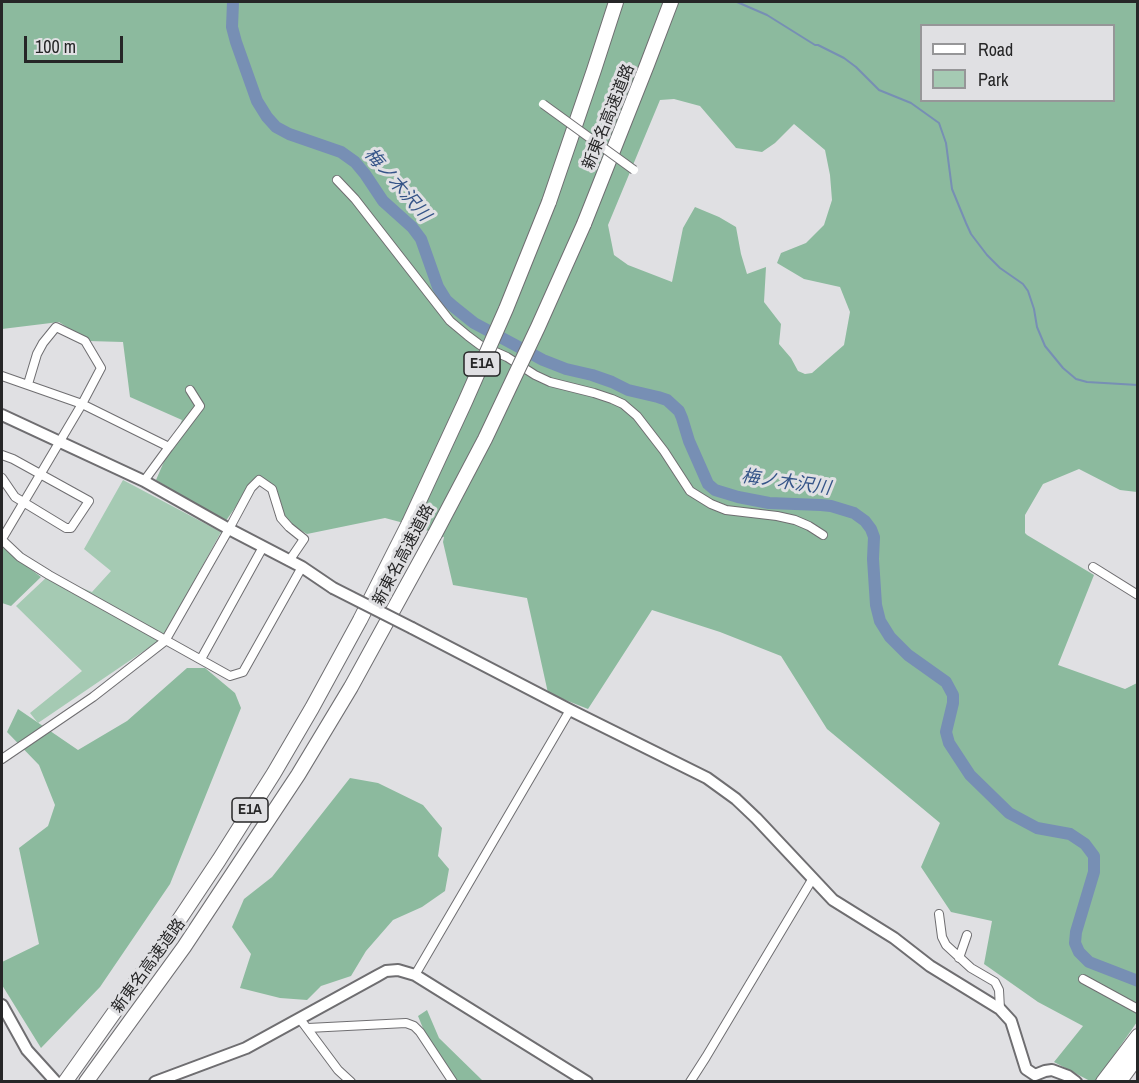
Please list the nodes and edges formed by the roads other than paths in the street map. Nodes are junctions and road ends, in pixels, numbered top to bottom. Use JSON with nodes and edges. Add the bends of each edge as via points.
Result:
{"nodes":[{"id":1,"x":616,"y":2,"type":"edge"},
{"id":2,"x":671,"y":2,"type":"edge"},
{"id":3,"x":543,"y":104,"type":"dead end"},
{"id":4,"x":634,"y":170,"type":"dead end"},
{"id":5,"x":337,"y":180,"type":"dead end"},
{"id":6,"x":2,"y":376,"type":"edge"},
{"id":7,"x":28,"y":384,"type":"junction"},
{"id":8,"x":190,"y":390,"type":"dead end"},
{"id":9,"x":82,"y":404,"type":"junction"},
{"id":10,"x":2,"y":415,"type":"edge"},
{"id":11,"x":59,"y":442,"type":"junction"},
{"id":12,"x":169,"y":447,"type":"junction"},
{"id":13,"x":2,"y":455,"type":"edge"},
{"id":14,"x":40,"y":474,"type":"junction"},
{"id":15,"x":2,"y":478,"type":"edge"},
{"id":16,"x":144,"y":481,"type":"junction"},
{"id":17,"x":24,"y":503,"type":"junction"},
{"id":18,"x":229,"y":529,"type":"junction"},
{"id":19,"x":823,"y":535,"type":"dead end"},
{"id":20,"x":2,"y":539,"type":"edge"},
{"id":21,"x":263,"y":547,"type":"junction"},
{"id":22,"x":290,"y":561,"type":"junction"},
{"id":23,"x":302,"y":567,"type":"junction"},
{"id":24,"x":1093,"y":567,"type":"dead end"},
{"id":25,"x":1137,"y":595,"type":"edge"},
{"id":26,"x":165,"y":641,"type":"junction"},
{"id":27,"x":201,"y":658,"type":"junction"},
{"id":28,"x":570,"y":710,"type":"junction"},
{"id":29,"x":2,"y":759,"type":"edge"},
{"id":30,"x":813,"y":878,"type":"junction"},
{"id":31,"x":939,"y":914,"type":"dead end"},
{"id":32,"x":967,"y":935,"type":"dead end"},
{"id":33,"x":960,"y":958,"type":"junction"},
{"id":34,"x":414,"y":975,"type":"junction"},
{"id":35,"x":1083,"y":979,"type":"dead end"},
{"id":36,"x":2,"y":1005,"type":"edge"},
{"id":37,"x":1000,"y":1009,"type":"junction"},
{"id":38,"x":1137,"y":1010,"type":"edge"},
{"id":39,"x":300,"y":1019,"type":"junction"},
{"id":40,"x":308,"y":1028,"type":"junction"},
{"id":41,"x":1135,"y":1039,"type":"edge"},
{"id":42,"x":1137,"y":1056,"type":"edge"},
{"id":43,"x":1035,"y":1078,"type":"edge"},
{"id":44,"x":56,"y":1082,"type":"edge"},
{"id":45,"x":65,"y":1082,"type":"edge"},
{"id":46,"x":86,"y":1082,"type":"edge"},
{"id":47,"x":155,"y":1082,"type":"edge"},
{"id":48,"x":351,"y":1082,"type":"edge"},
{"id":49,"x":453,"y":1082,"type":"edge"},
{"id":50,"x":587,"y":1082,"type":"edge"},
{"id":51,"x":690,"y":1082,"type":"edge"},
{"id":52,"x":1076,"y":1082,"type":"edge"},
{"id":53,"x":1103,"y":1082,"type":"edge"},
{"id":54,"x":1119,"y":1082,"type":"edge"}],
"edges":[{"from":1,"to":45,"type":"highway","name":"新東名高速道路","number":"E1A","bridge":true,"via":[[549,201],[488,351],[355,629],[268,783],[167,938]]},
{"from":2,"to":46,"type":"highway","name":"新東名高速道路","number":"E1A","bridge":true,"via":[[584,224],[485,439],[435,534],[298,775],[184,947]]},
{"from":3,"to":4,"type":"street","bridge":true},
{"from":5,"to":19,"type":"street","via":[[450,321],[480,345],[550,382],[623,404],[664,451],[690,491],[711,504],[736,512],[795,520]]},
{"from":6,"to":7,"type":"street"},
{"from":7,"to":9,"type":"street"},
{"from":7,"to":9,"type":"street","via":[[37,354],[56,327],[85,341],[101,368]]},
{"from":8,"to":12,"type":"street","via":[[200,406]]},
{"from":9,"to":11,"type":"street"},
{"from":9,"to":12,"type":"street"},
{"from":10,"to":11,"type":"street"},
{"from":11,"to":14,"type":"street"},
{"from":11,"to":16,"type":"street"},
{"from":12,"to":16,"type":"street"},
{"from":13,"to":14,"type":"street"},
{"from":14,"to":17,"type":"street"},
{"from":14,"to":17,"type":"street","via":[[89,501],[71,528]]},
{"from":15,"to":17,"type":"street"},
{"from":16,"to":18,"type":"street"},
{"from":17,"to":20,"type":"street"},
{"from":18,"to":21,"type":"street"},
{"from":18,"to":22,"type":"street","via":[[259,480],[272,489],[281,518],[304,538]]},
{"from":18,"to":26,"type":"street"},
{"from":20,"to":26,"type":"street","via":[[39,569]]},
{"from":21,"to":22,"type":"street"},
{"from":21,"to":27,"type":"street"},
{"from":22,"to":23,"type":"street"},
{"from":23,"to":27,"type":"street","via":[[243,672],[230,676]]},
{"from":23,"to":28,"type":"street","bridge":true,"via":[[333,588]]},
{"from":24,"to":25,"type":"street"},
{"from":26,"to":27,"type":"street"},
{"from":26,"to":29,"type":"street","via":[[93,697]]},
{"from":28,"to":30,"type":"street","via":[[707,778],[736,799]]},
{"from":28,"to":34,"type":"street"},
{"from":30,"to":37,"type":"street","via":[[833,900]]},
{"from":30,"to":51,"type":"street"},
{"from":31,"to":33,"type":"street","via":[[942,937]]},
{"from":32,"to":33,"type":"street"},
{"from":33,"to":37,"type":"street","via":[[995,982]]},
{"from":34,"to":39,"type":"street","via":[[386,971]]},
{"from":34,"to":50,"type":"street"},
{"from":35,"to":38,"type":"street"},
{"from":36,"to":44,"type":"street","via":[[27,1050]]},
{"from":37,"to":43,"type":"street","via":[[1011,1021],[1026,1069]]},
{"from":39,"to":40,"type":"street"},
{"from":39,"to":47,"type":"street","via":[[246,1048]]},
{"from":40,"to":48,"type":"street"},
{"from":40,"to":49,"type":"street","via":[[406,1023],[420,1032]]},
{"from":41,"to":53,"type":"highway"},
{"from":42,"to":54,"type":"highway"},
{"from":43,"to":52,"type":"street","via":[[1052,1070]]}]}
